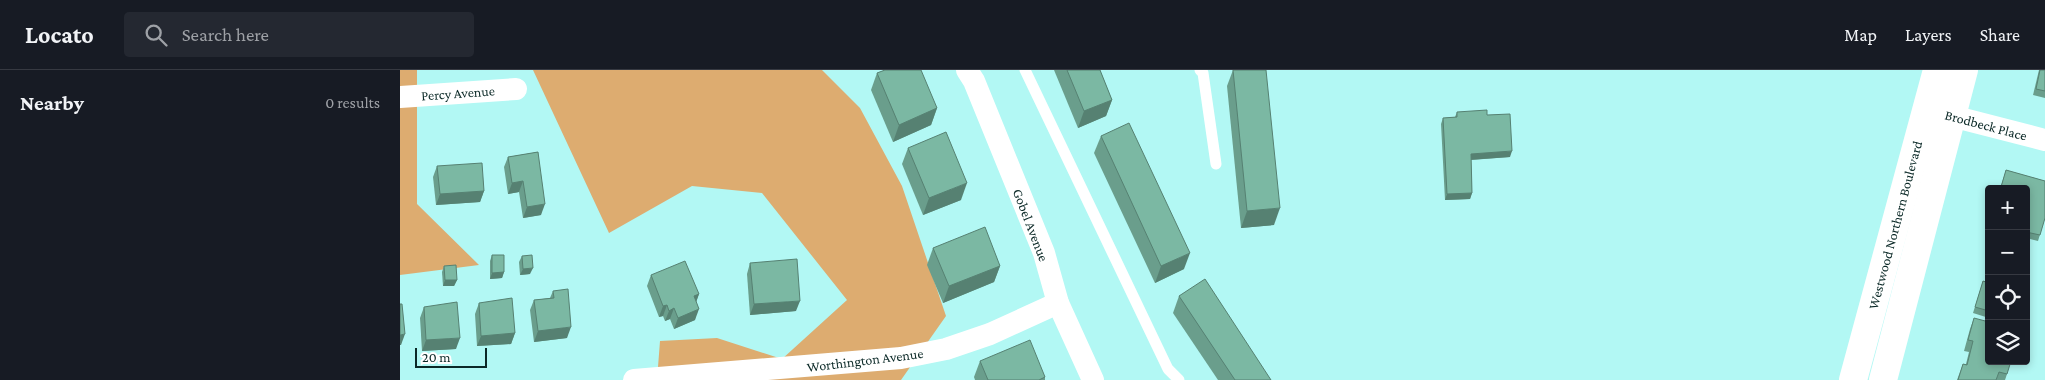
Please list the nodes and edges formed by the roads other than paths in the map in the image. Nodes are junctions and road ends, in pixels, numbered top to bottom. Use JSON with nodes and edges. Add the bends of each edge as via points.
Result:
{"nodes":[{"id":1,"x":967,"y":70,"type":"edge"},
{"id":2,"x":1025,"y":70,"type":"edge"},
{"id":3,"x":1938,"y":70,"type":"edge"},
{"id":4,"x":1964,"y":70,"type":"edge"},
{"id":5,"x":1202,"y":71,"type":"edge"},
{"id":6,"x":516,"y":89,"type":"dead end"},
{"id":7,"x":400,"y":97,"type":"edge"},
{"id":8,"x":1927,"y":110,"type":"junction"},
{"id":9,"x":1953,"y":116,"type":"junction"},
{"id":10,"x":2045,"y":140,"type":"edge"},
{"id":11,"x":1216,"y":164,"type":"dead end"},
{"id":12,"x":1058,"y":303,"type":"junction"},
{"id":13,"x":634,"y":380,"type":"edge"},
{"id":14,"x":1094,"y":380,"type":"edge"},
{"id":15,"x":1179,"y":380,"type":"edge"},
{"id":16,"x":1853,"y":380,"type":"edge"},
{"id":17,"x":1883,"y":380,"type":"edge"}],
"edges":[{"from":1,"to":12,"type":"street","name":"Gobel Avenue","via":[[1044,253]]},
{"from":2,"to":15,"type":"lane","via":[[1168,369]]},
{"from":3,"to":8,"type":"main road","name":"Westwood Northern Boulevard"},
{"from":4,"to":9,"type":"main road","name":"Westwood Northern Boulevard"},
{"from":5,"to":11,"type":"lane"},
{"from":6,"to":7,"type":"street","name":"Percy Avenue"},
{"from":8,"to":9,"type":"street","name":"Brodbeck Place"},
{"from":8,"to":16,"type":"main road","name":"Westwood Northern Boulevard"},
{"from":9,"to":10,"type":"street","name":"Brodbeck Place"},
{"from":9,"to":17,"type":"main road","name":"Westwood Northern Boulevard"},
{"from":12,"to":13,"type":"street","name":"Worthington Avenue","via":[[990,334],[901,358]]},
{"from":12,"to":14,"type":"street","name":"Gobel Avenue"}]}
